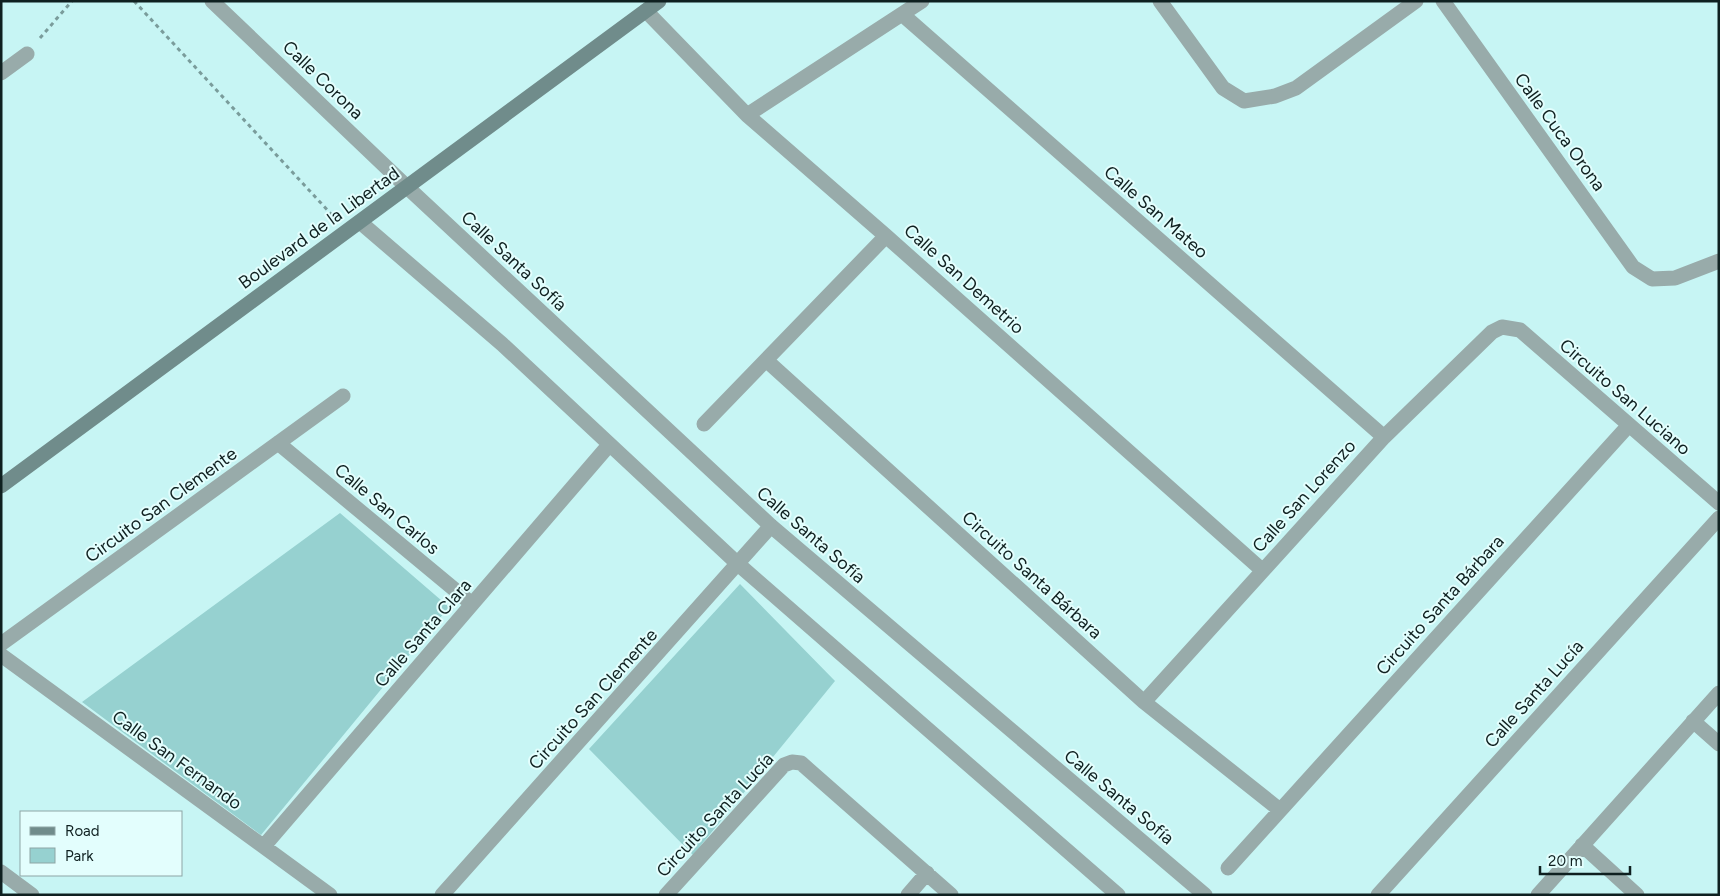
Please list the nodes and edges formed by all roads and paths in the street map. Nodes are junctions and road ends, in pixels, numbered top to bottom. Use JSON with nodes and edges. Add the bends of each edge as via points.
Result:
{"nodes":[{"id":1,"x":72,"y":1,"type":"edge"},
{"id":2,"x":134,"y":1,"type":"edge"},
{"id":3,"x":212,"y":1,"type":"edge"},
{"id":4,"x":659,"y":1,"type":"edge"},
{"id":5,"x":922,"y":1,"type":"edge"},
{"id":6,"x":1160,"y":1,"type":"edge"},
{"id":7,"x":1416,"y":1,"type":"edge"},
{"id":8,"x":1443,"y":1,"type":"edge"},
{"id":9,"x":646,"y":11,"type":"junction"},
{"id":10,"x":903,"y":15,"type":"junction"},
{"id":11,"x":27,"y":54,"type":"joint"},
{"id":12,"x":1,"y":73,"type":"edge"},
{"id":13,"x":747,"y":115,"type":"junction"},
{"id":14,"x":407,"y":187,"type":"junction"},
{"id":15,"x":360,"y":222,"type":"junction"},
{"id":16,"x":347,"y":231,"type":"junction"},
{"id":17,"x":886,"y":236,"type":"junction"},
{"id":18,"x":1718,"y":262,"type":"edge"},
{"id":19,"x":1502,"y":327,"type":"joint"},
{"id":20,"x":766,"y":360,"type":"junction"},
{"id":21,"x":343,"y":396,"type":"dead end"},
{"id":22,"x":704,"y":424,"type":"dead end"},
{"id":23,"x":1629,"y":425,"type":"junction"},
{"id":24,"x":1384,"y":437,"type":"junction"},
{"id":25,"x":278,"y":443,"type":"junction"},
{"id":26,"x":609,"y":444,"type":"junction"},
{"id":27,"x":1,"y":486,"type":"edge"},
{"id":28,"x":1719,"y":503,"type":"edge"},
{"id":29,"x":1719,"y":518,"type":"edge"},
{"id":30,"x":771,"y":526,"type":"junction"},
{"id":31,"x":738,"y":564,"type":"junction"},
{"id":32,"x":1262,"y":570,"type":"junction"},
{"id":33,"x":472,"y":604,"type":"junction"},
{"id":34,"x":1,"y":644,"type":"edge"},
{"id":35,"x":1,"y":655,"type":"edge"},
{"id":36,"x":1719,"y":693,"type":"edge"},
{"id":37,"x":1144,"y":702,"type":"junction"},
{"id":38,"x":1693,"y":721,"type":"junction"},
{"id":39,"x":1719,"y":744,"type":"edge"},
{"id":40,"x":1280,"y":810,"type":"junction"},
{"id":41,"x":1582,"y":845,"type":"junction"},
{"id":42,"x":264,"y":846,"type":"junction"},
{"id":43,"x":1228,"y":868,"type":"dead end"},
{"id":44,"x":1,"y":872,"type":"edge"},
{"id":45,"x":927,"y":873,"type":"junction"},
{"id":46,"x":32,"y":895,"type":"edge"},
{"id":47,"x":330,"y":895,"type":"edge"},
{"id":48,"x":442,"y":895,"type":"edge"},
{"id":49,"x":666,"y":895,"type":"edge"},
{"id":50,"x":908,"y":895,"type":"edge"},
{"id":51,"x":951,"y":895,"type":"edge"},
{"id":52,"x":1118,"y":895,"type":"edge"},
{"id":53,"x":1205,"y":895,"type":"edge"},
{"id":54,"x":1378,"y":895,"type":"edge"},
{"id":55,"x":1538,"y":895,"type":"edge"},
{"id":56,"x":1636,"y":895,"type":"edge"}],
"edges":[{"from":1,"to":11,"type":"path"},
{"from":2,"to":16,"type":"path"},
{"from":3,"to":14,"type":"street","name":"Calle Corona"},
{"from":4,"to":9,"type":"street","name":"Boulevard de la Libertad"},
{"from":5,"to":10,"type":"street"},
{"from":6,"to":7,"type":"street","via":[[1223,88],[1244,101],[1276,96],[1296,88]]},
{"from":8,"to":18,"type":"street","name":"Calle Cuca Orona","via":[[1633,267],[1652,279],[1675,278]]},
{"from":9,"to":13,"type":"street","name":"Calle San Demetrio"},
{"from":9,"to":14,"type":"street","name":"Boulevard de la Libertad"},
{"from":10,"to":13,"type":"street"},
{"from":10,"to":24,"type":"street","name":"Calle San Mateo"},
{"from":11,"to":12,"type":"street"},
{"from":13,"to":17,"type":"street","name":"Calle San Demetrio"},
{"from":14,"to":15,"type":"street","name":"Boulevard de la Libertad"},
{"from":14,"to":30,"type":"street","name":"Calle Santa Sofía"},
{"from":15,"to":16,"type":"street","name":"Boulevard de la Libertad"},
{"from":15,"to":26,"type":"street","via":[[502,344]]},
{"from":16,"to":27,"type":"street","name":"Boulevard de la Libertad"},
{"from":17,"to":20,"type":"street"},
{"from":17,"to":32,"type":"street","name":"Calle San Demetrio"},
{"from":19,"to":23,"type":"street","name":"Circuito San Luciano","via":[[1520,330]]},
{"from":19,"to":24,"type":"street","name":"Calle San Lorenzo","via":[[1492,332]]},
{"from":20,"to":22,"type":"street"},
{"from":20,"to":37,"type":"street","name":"Circuito Santa Bárbara"},
{"from":21,"to":25,"type":"street","name":"Circuito San Clemente"},
{"from":23,"to":28,"type":"street","name":"Circuito San Luciano"},
{"from":23,"to":40,"type":"street","name":"Circuito Santa Bárbara"},
{"from":24,"to":32,"type":"street","name":"Calle San Lorenzo"},
{"from":25,"to":33,"type":"street","name":"Calle San Carlos"},
{"from":25,"to":34,"type":"street","name":"Circuito San Clemente"},
{"from":26,"to":31,"type":"street"},
{"from":26,"to":33,"type":"street","name":"Calle Santa Clara"},
{"from":29,"to":54,"type":"street","name":"Calle Santa Lucía"},
{"from":30,"to":31,"type":"street","name":"Circuito San Clemente"},
{"from":30,"to":53,"type":"street","name":"Calle Santa Sofía"},
{"from":31,"to":48,"type":"street","name":"Circuito San Clemente"},
{"from":31,"to":52,"type":"street"},
{"from":32,"to":37,"type":"street","name":"Calle San Lorenzo"},
{"from":33,"to":42,"type":"street","name":"Calle Santa Clara"},
{"from":35,"to":42,"type":"street","name":"Calle San Fernando"},
{"from":36,"to":38,"type":"street"},
{"from":37,"to":40,"type":"street","name":"Circuito Santa Bárbara"},
{"from":38,"to":39,"type":"street"},
{"from":38,"to":41,"type":"street"},
{"from":40,"to":43,"type":"street","name":"Circuito Santa Bárbara"},
{"from":41,"to":55,"type":"street"},
{"from":41,"to":56,"type":"street"},
{"from":42,"to":47,"type":"street","name":"Calle San Fernando"},
{"from":44,"to":46,"type":"street"},
{"from":45,"to":49,"type":"street","name":"Circuito Santa Lucía","via":[[801,763],[792,762],[784,765]]},
{"from":45,"to":50,"type":"street"},
{"from":45,"to":51,"type":"street"}]}
